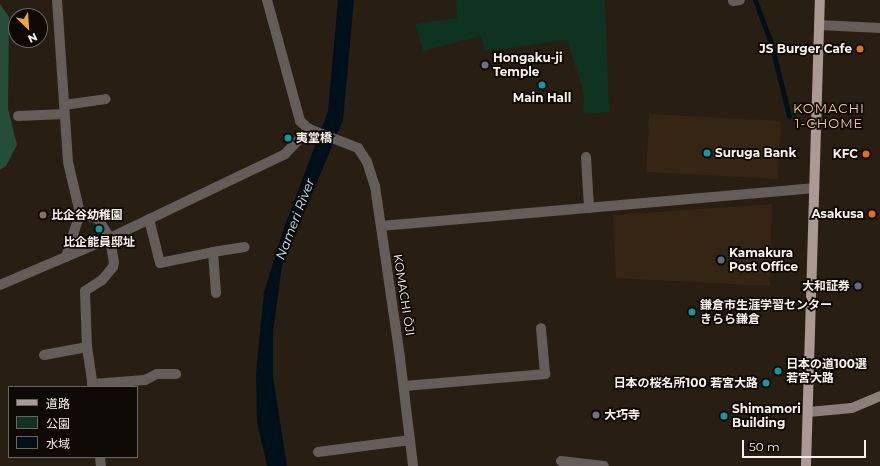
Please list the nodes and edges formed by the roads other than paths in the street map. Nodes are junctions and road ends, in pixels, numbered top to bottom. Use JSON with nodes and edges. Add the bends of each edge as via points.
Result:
{"nodes":[{"id":1,"x":57,"y":0,"type":"edge"},
{"id":2,"x":267,"y":0,"type":"edge"},
{"id":3,"x":820,"y":0,"type":"edge"},
{"id":4,"x":819,"y":25,"type":"junction"},
{"id":5,"x":880,"y":28,"type":"edge"},
{"id":6,"x":106,"y":99,"type":"dead end"},
{"id":7,"x":64,"y":109,"type":"junction"},
{"id":8,"x":18,"y":116,"type":"dead end"},
{"id":9,"x":309,"y":129,"type":"junction"},
{"id":10,"x":586,"y":157,"type":"dead end"},
{"id":11,"x":814,"y":188,"type":"junction"},
{"id":12,"x":589,"y":208,"type":"junction"},
{"id":13,"x":80,"y":213,"type":"junction"},
{"id":14,"x":149,"y":219,"type":"junction"},
{"id":15,"x":381,"y":226,"type":"junction"},
{"id":16,"x":110,"y":238,"type":"junction"},
{"id":17,"x":245,"y":247,"type":"dead end"},
{"id":18,"x":213,"y":252,"type":"junction"},
{"id":19,"x":66,"y":257,"type":"junction"},
{"id":20,"x":0,"y":285,"type":"edge"},
{"id":21,"x":216,"y":293,"type":"dead end"},
{"id":22,"x":541,"y":328,"type":"dead end"},
{"id":23,"x":87,"y":347,"type":"junction"},
{"id":24,"x":44,"y":355,"type":"dead end"},
{"id":25,"x":176,"y":374,"type":"dead end"},
{"id":26,"x":92,"y":385,"type":"edge"},
{"id":27,"x":405,"y":386,"type":"junction"},
{"id":28,"x":880,"y":396,"type":"edge"},
{"id":29,"x":809,"y":412,"type":"junction"},
{"id":30,"x":410,"y":440,"type":"junction"},
{"id":31,"x":318,"y":452,"type":"dead end"},
{"id":32,"x":561,"y":461,"type":"dead end"},
{"id":33,"x":413,"y":466,"type":"edge"},
{"id":34,"x":604,"y":466,"type":"edge"},
{"id":35,"x":806,"y":466,"type":"edge"}],
"edges":[{"from":1,"to":7,"type":"street"},
{"from":2,"to":9,"type":"street","via":[[300,121]]},
{"from":3,"to":4,"type":"main road"},
{"from":4,"to":5,"type":"street"},
{"from":4,"to":11,"type":"main road"},
{"from":6,"to":7,"type":"street"},
{"from":7,"to":8,"type":"street"},
{"from":7,"to":13,"type":"street","via":[[67,156]]},
{"from":9,"to":14,"type":"street","via":[[285,154]]},
{"from":9,"to":15,"type":"street","name":"KOMACHI ŌJI","via":[[344,140],[358,148],[367,162],[375,186]]},
{"from":10,"to":12,"type":"street"},
{"from":11,"to":12,"type":"street"},
{"from":11,"to":29,"type":"main road"},
{"from":12,"to":15,"type":"street"},
{"from":13,"to":16,"type":"street","via":[[98,219]]},
{"from":13,"to":19,"type":"street"},
{"from":14,"to":16,"type":"street"},
{"from":14,"to":18,"type":"street","via":[[160,263]]},
{"from":15,"to":27,"type":"street","name":"KOMACHI ŌJI"},
{"from":16,"to":19,"type":"street"},
{"from":16,"to":23,"type":"street","via":[[113,267],[102,280],[85,291]]},
{"from":17,"to":18,"type":"street"},
{"from":18,"to":21,"type":"street"},
{"from":19,"to":20,"type":"street"},
{"from":22,"to":27,"type":"street","via":[[545,374]]},
{"from":23,"to":24,"type":"street"},
{"from":23,"to":26,"type":"street"},
{"from":25,"to":26,"type":"street","via":[[157,374],[145,380]]},
{"from":27,"to":30,"type":"street","name":"KOMACHI ŌJI"},
{"from":28,"to":29,"type":"main road","via":[[852,408]]},
{"from":29,"to":35,"type":"main road"},
{"from":30,"to":31,"type":"street"},
{"from":30,"to":33,"type":"street","name":"KOMACHI ŌJI"},
{"from":32,"to":34,"type":"street"}]}
